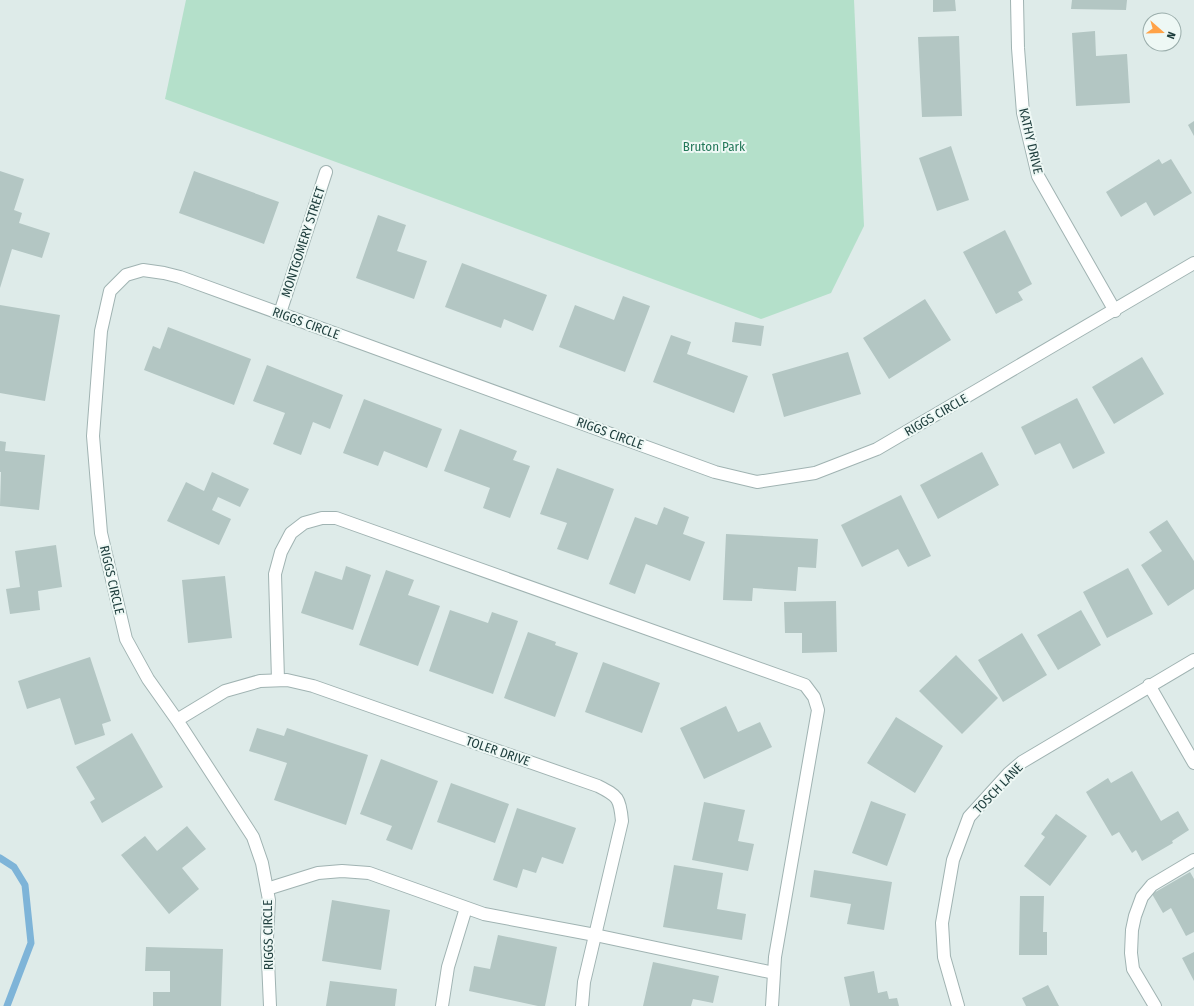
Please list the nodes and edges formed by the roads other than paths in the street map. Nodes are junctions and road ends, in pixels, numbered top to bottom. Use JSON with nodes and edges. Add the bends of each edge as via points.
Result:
{"nodes":[{"id":1,"x":1016,"y":0,"type":"edge"},
{"id":2,"x":326,"y":172,"type":"dead end"},
{"id":3,"x":1194,"y":263,"type":"edge"},
{"id":4,"x":1115,"y":311,"type":"junction"},
{"id":5,"x":280,"y":313,"type":"junction"},
{"id":6,"x":1194,"y":660,"type":"edge"},
{"id":7,"x":278,"y":680,"type":"junction"},
{"id":8,"x":1149,"y":685,"type":"junction"},
{"id":9,"x":177,"y":720,"type":"junction"},
{"id":10,"x":1194,"y":763,"type":"edge"},
{"id":11,"x":1194,"y":860,"type":"edge"},
{"id":12,"x":267,"y":889,"type":"junction"},
{"id":13,"x":466,"y":908,"type":"junction"},
{"id":14,"x":595,"y":935,"type":"junction"},
{"id":15,"x":774,"y":973,"type":"junction"},
{"id":16,"x":270,"y":1006,"type":"edge"},
{"id":17,"x":442,"y":1006,"type":"edge"},
{"id":18,"x":582,"y":1006,"type":"edge"},
{"id":19,"x":772,"y":1006,"type":"edge"},
{"id":20,"x":958,"y":1006,"type":"edge"},
{"id":21,"x":1155,"y":1006,"type":"edge"}],
"edges":[{"from":1,"to":4,"type":"street","name":"KATHY DRIVE","via":[[1023,113],[1038,176]]},
{"from":2,"to":5,"type":"street","name":"MONTGOMERY STREET"},
{"from":3,"to":4,"type":"street","name":"RIGGS CIRCLE"},
{"from":4,"to":5,"type":"street","name":"RIGGS CIRCLE","via":[[877,449],[814,473],[757,482],[715,472]]},
{"from":5,"to":9,"type":"street","name":"RIGGS CIRCLE","via":[[180,277],[143,270],[126,275],[110,291],[101,331],[93,436],[101,533],[126,639],[148,679]]},
{"from":6,"to":8,"type":"street","name":"TOSCH LANE"},
{"from":7,"to":9,"type":"street","name":"TOLER DRIVE","via":[[260,681],[225,691]]},
{"from":7,"to":14,"type":"street","name":"TOLER DRIVE","via":[[313,686],[598,786],[614,794],[621,806],[622,821]]},
{"from":7,"to":15,"type":"street","via":[[275,574],[282,552],[291,533],[304,523],[322,518],[336,518],[805,685],[814,697],[818,710]]},
{"from":8,"to":10,"type":"street"},
{"from":8,"to":20,"type":"street","name":"TOSCH LANE","via":[[1022,762],[969,817],[953,860],[942,923],[944,957]]},
{"from":9,"to":12,"type":"street","name":"RIGGS CIRCLE","via":[[253,837]]},
{"from":11,"to":21,"type":"street","via":[[1152,885],[1142,898],[1135,916],[1131,952],[1133,969]]},
{"from":12,"to":13,"type":"street","via":[[318,873],[369,873]]},
{"from":12,"to":16,"type":"street","name":"RIGGS CIRCLE"},
{"from":13,"to":14,"type":"street","via":[[484,914]]},
{"from":13,"to":17,"type":"street","via":[[448,967]]},
{"from":14,"to":15,"type":"street"},
{"from":14,"to":18,"type":"street","name":"TOLER DRIVE","via":[[584,982]]},
{"from":15,"to":19,"type":"street"}]}
